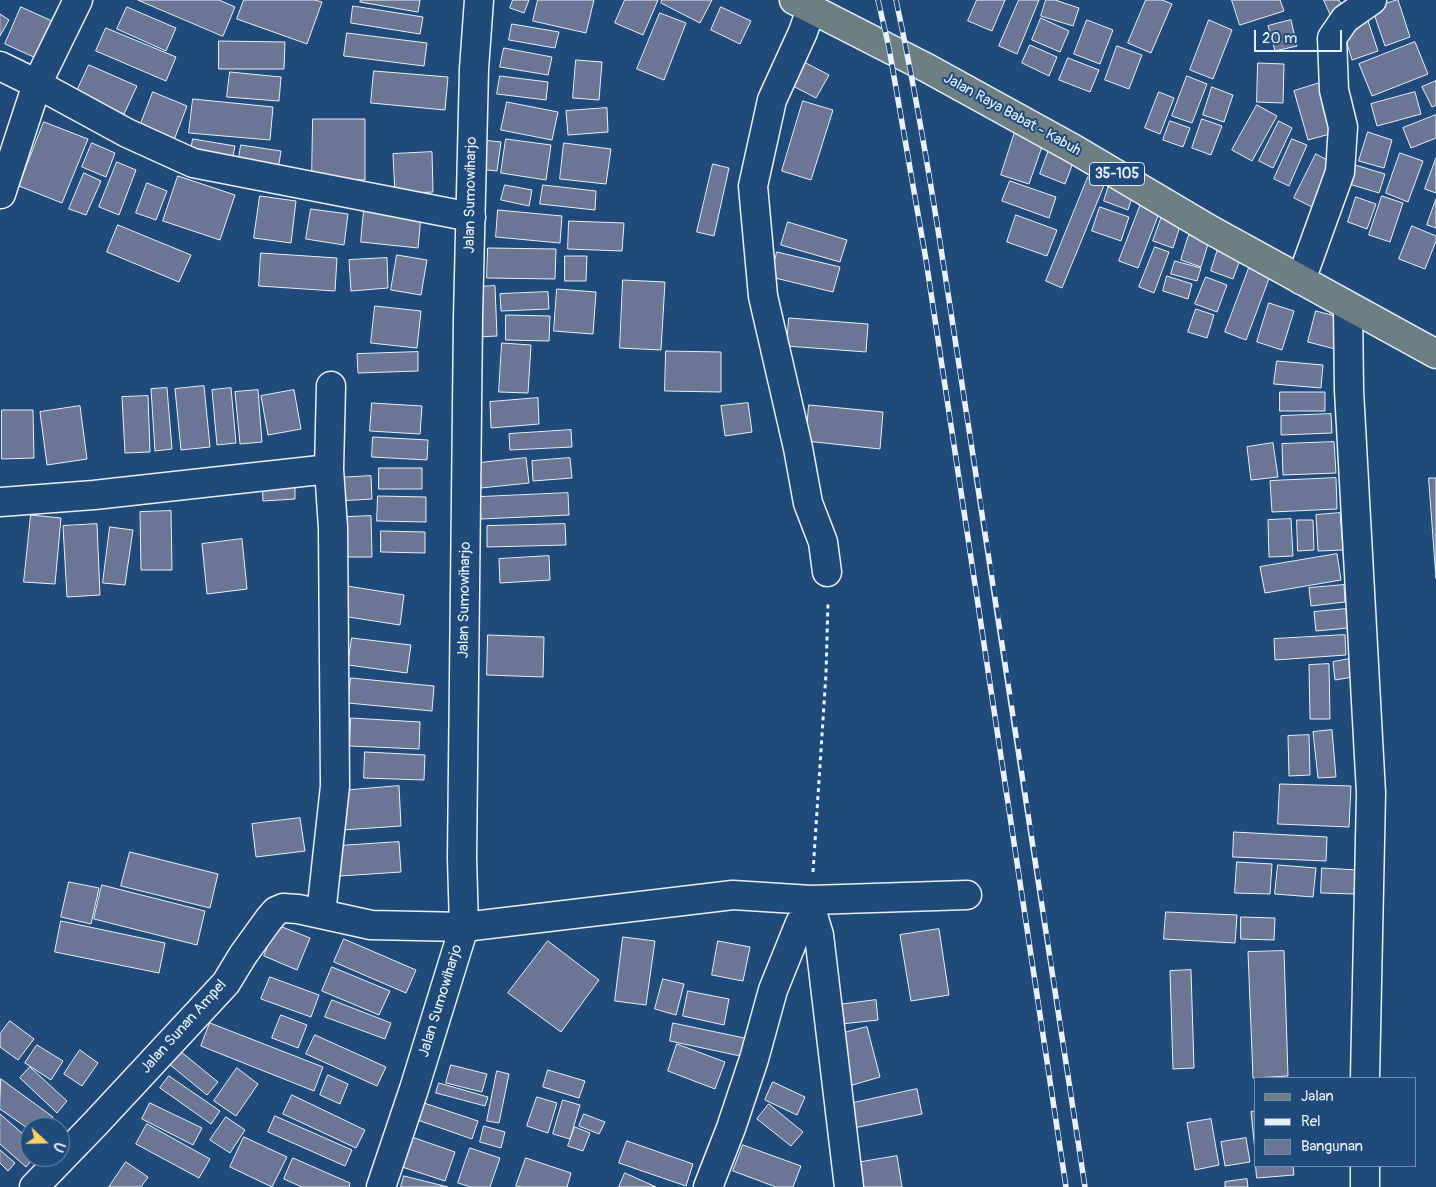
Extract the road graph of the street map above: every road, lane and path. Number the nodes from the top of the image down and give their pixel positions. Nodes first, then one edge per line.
1 (78, 0) edge
2 (478, 0) edge
3 (1372, 0) edge
4 (803, 4) edge
5 (0, 66) edge
6 (37, 84) junction
7 (1, 194) dead end
8 (470, 216) junction
9 (1301, 280) junction
10 (1348, 307) junction
11 (1436, 354) edge
12 (331, 386) dead end
13 (329, 469) junction
14 (0, 502) edge
15 (827, 572) joint
16 (967, 895) dead end
17 (812, 907) junction
18 (322, 914) junction
19 (464, 927) junction
20 (1365, 1077) edge
21 (1365, 1167) edge
22 (34, 1187) edge
23 (381, 1187) edge
24 (708, 1187) edge
25 (849, 1187) edge
26 (1365, 1187) edge

1 - 6 street
2 - 8 street, Jalan Sumowiharjo
3 - 9 street
4 - 9 main road, Jalan Raya Babat - Kabuh / 35-105
4 - 15 street
5 - 6 street
6 - 7 street
6 - 8 street
8 - 19 street, Jalan Sumowiharjo
9 - 10 main road, Jalan Raya Babat - Kabuh / 35-105
10 - 11 main road, Jalan Raya Babat - Kabuh / 35-105
10 - 20 street
12 - 13 street
13 - 14 street
13 - 18 street
15 - 17 path
16 - 17 street, Jalan Sunan Ampel
17 - 19 street, Jalan Sunan Ampel
17 - 24 street
17 - 25 street
18 - 19 street, Jalan Sunan Ampel
18 - 22 street, Jalan Sunan Ampel
19 - 23 street, Jalan Sumowiharjo
21 - 26 street

